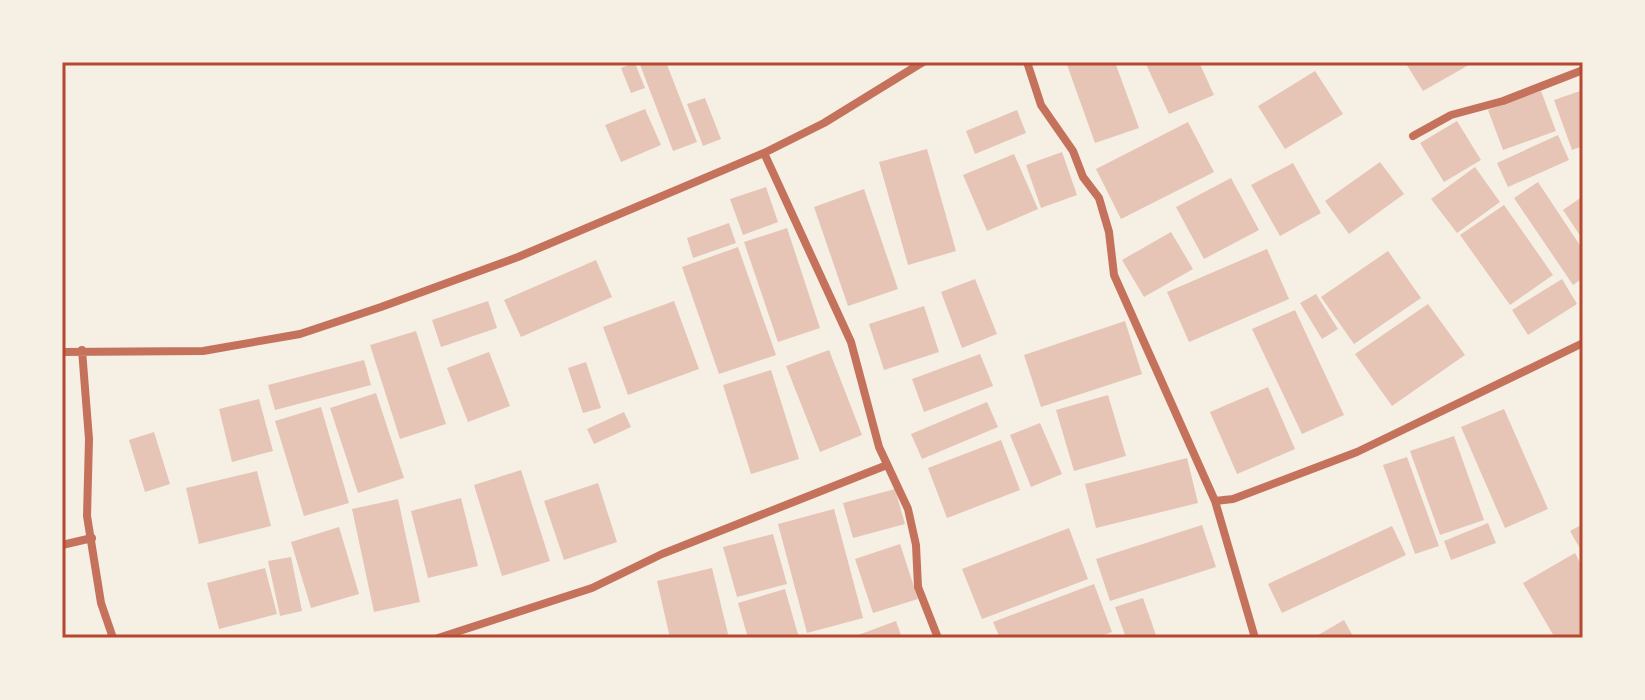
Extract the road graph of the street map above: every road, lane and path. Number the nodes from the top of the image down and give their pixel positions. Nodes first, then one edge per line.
1 (923, 62) edge
2 (1027, 62) edge
3 (1583, 70) edge
4 (1413, 136) dead end
5 (764, 153) junction
6 (1583, 343) edge
7 (82, 350) junction
8 (62, 352) edge
9 (887, 465) junction
10 (1215, 501) junction
11 (92, 538) junction
12 (62, 545) edge
13 (113, 638) edge
14 (438, 638) edge
15 (938, 638) edge
16 (1255, 638) edge

1 - 5 street
2 - 10 street
3 - 4 street
5 - 7 street
5 - 9 street
6 - 10 street
7 - 8 street
7 - 11 street
9 - 14 street
9 - 15 street
10 - 16 street
11 - 12 street
11 - 13 street

